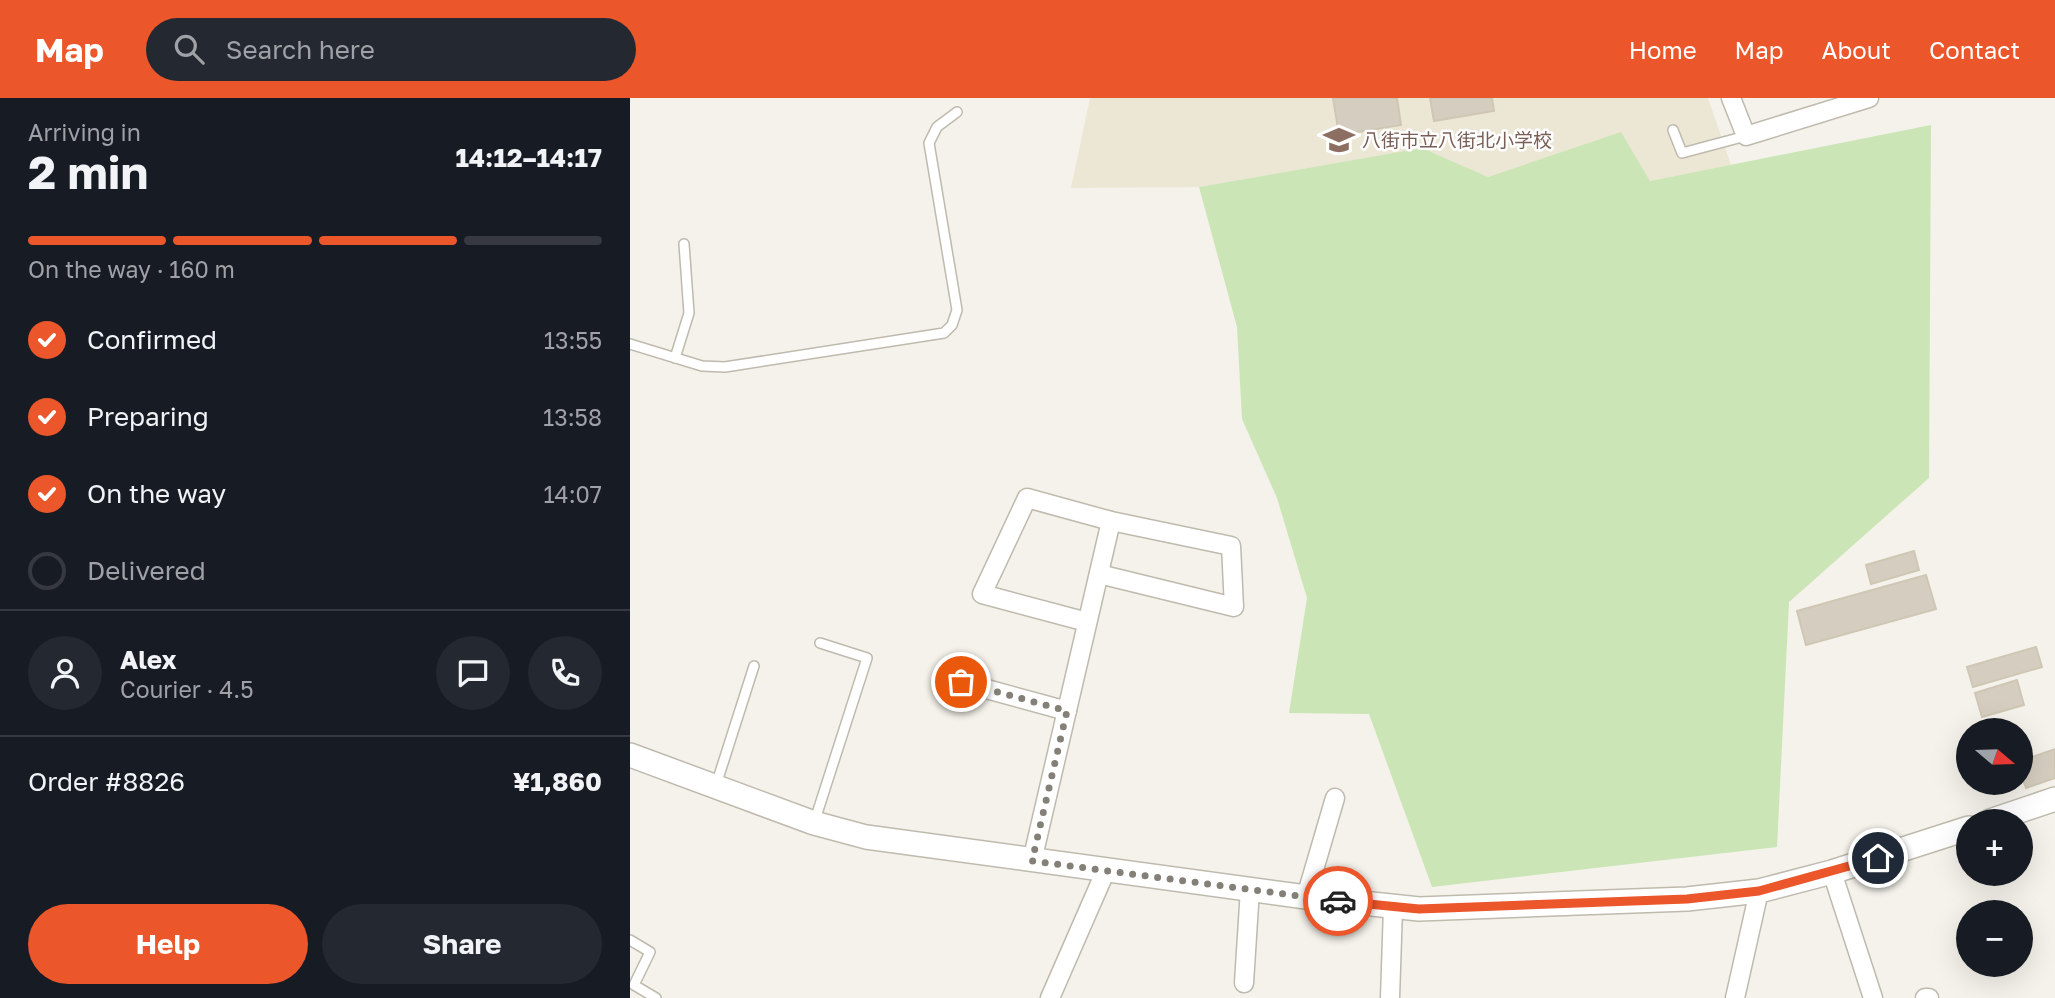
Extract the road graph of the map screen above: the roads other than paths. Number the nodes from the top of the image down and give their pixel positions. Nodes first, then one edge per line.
1 (1731, 98) edge
2 (1869, 98) edge
3 (957, 112) dead end
4 (1674, 130) dead end
5 (1746, 136) junction
6 (684, 244) dead end
7 (630, 344) edge
8 (675, 358) junction
9 (1111, 521) junction
10 (1099, 574) junction
11 (1087, 622) junction
12 (820, 643) dead end
13 (754, 666) dead end
14 (961, 682) dead end
15 (1067, 711) junction
16 (630, 755) edge
17 (715, 788) junction
18 (1335, 798) dead end
19 (2055, 799) edge
20 (2025, 809) edge
21 (814, 823) junction
22 (1956, 832) edge
23 (1032, 861) junction
24 (1106, 870) junction
25 (1832, 872) junction
26 (1250, 889) junction
27 (1759, 891) junction
28 (1306, 897) junction
29 (1393, 908) junction
30 (630, 940) edge
31 (1244, 983) dead end
32 (656, 998) edge
33 (1050, 998) edge
34 (1390, 998) edge
35 (1735, 998) edge
36 (1873, 998) edge

1 - 5 street
2 - 5 street
3 - 8 lane
4 - 5 lane
6 - 8 lane
7 - 8 lane
9 - 10 street
9 - 10 street
9 - 11 street
10 - 11 street
11 - 15 street
12 - 21 lane
13 - 17 lane
14 - 15 street
15 - 23 street
16 - 17 street
17 - 21 street
18 - 28 street
19 - 20 street
21 - 23 street
22 - 25 street
23 - 24 street
24 - 26 street
24 - 33 street
25 - 27 street
25 - 36 street
26 - 28 street
26 - 31 street
27 - 29 street
27 - 35 street
28 - 29 street
29 - 34 street
30 - 32 lane

